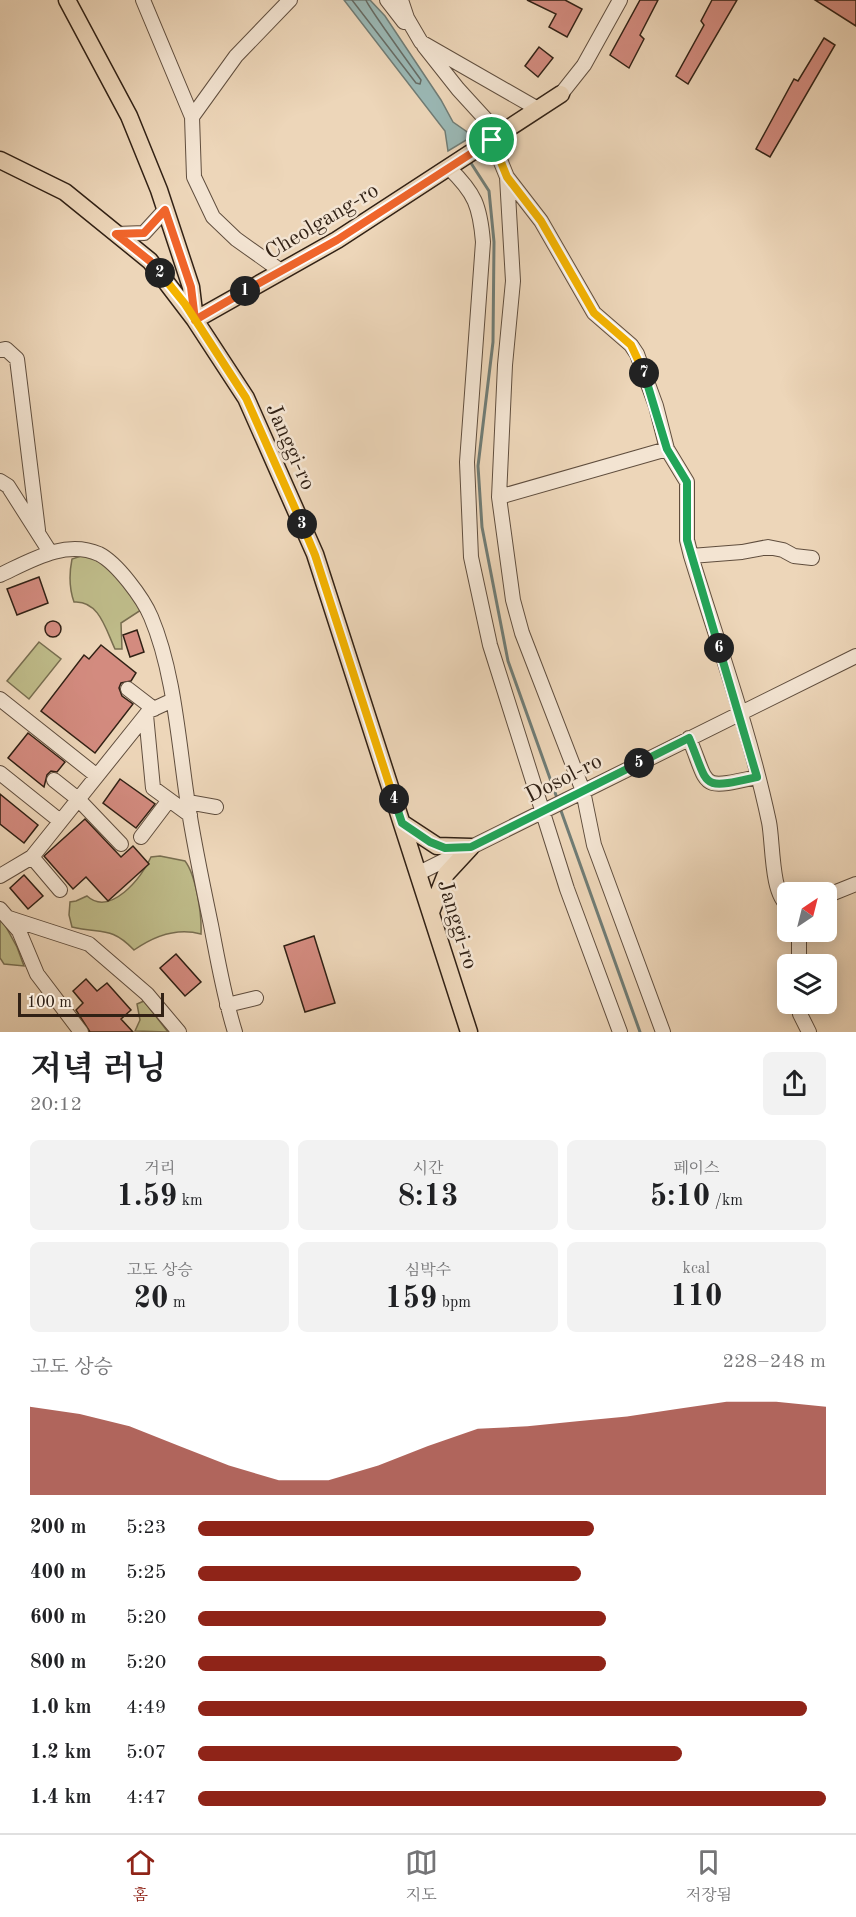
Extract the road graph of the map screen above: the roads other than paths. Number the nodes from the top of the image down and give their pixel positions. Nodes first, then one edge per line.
1 (68, 0) edge
2 (143, 0) edge
3 (387, 0) edge
4 (401, 0) edge
5 (620, 0) edge
6 (281, 3) edge
7 (421, 42) junction
8 (561, 94) joint
9 (538, 109) junction
10 (192, 117) junction
11 (492, 140) junction
12 (0, 160) edge
13 (450, 166) junction
14 (507, 177) junction
15 (165, 210) junction
16 (116, 234) junction
17 (281, 271) junction
18 (195, 320) junction
19 (0, 350) edge
20 (667, 449) junction
21 (0, 480) edge
22 (499, 497) junction
23 (38, 530) junction
24 (50, 552) junction
25 (691, 556) junction
26 (812, 558) dead end
27 (0, 575) edge
28 (856, 656) edge
29 (128, 689) dead end
30 (0, 699) edge
31 (173, 700) junction
32 (150, 712) junction
33 (739, 713) junction
34 (689, 738) junction
35 (0, 773) edge
36 (97, 776) junction
37 (757, 777) junction
38 (54, 780) dead end
39 (579, 793) junction
40 (78, 799) junction
41 (169, 800) junction
42 (216, 807) dead end
43 (189, 809) junction
44 (546, 809) junction
45 (60, 821) junction
46 (402, 823) junction
47 (147, 836) dead end
48 (121, 844) dead end
49 (471, 847) junction
50 (32, 857) junction
51 (419, 873) junction
52 (0, 876) edge
53 (777, 884) edge
54 (856, 884) edge
55 (60, 890) dead end
56 (837, 892) edge
57 (431, 912) junction
58 (4, 913) edge
59 (256, 998) dead end
60 (226, 1005) junction
61 (800, 1014) edge
62 (81, 1032) edge
63 (179, 1032) edge
64 (235, 1032) edge
65 (469, 1032) edge
66 (620, 1032) edge
67 (663, 1032) edge
68 (809, 1032) edge

1 - 15 main road, Janggi-ro
2 - 10 street
3 - 7 street
4 - 7 street
5 - 8 street
6 - 10 street
7 - 9 street
7 - 11 street
8 - 9 main road, Cheolgang-ro
9 - 11 main road, Cheolgang-ro
10 - 17 street
11 - 13 main road, Cheolgang-ro
11 - 14 street
12 - 16 main road
13 - 17 main road, Cheolgang-ro
13 - 44 street
14 - 20 street
14 - 22 street
15 - 16 street
15 - 18 main road, Janggi-ro
16 - 18 main road
17 - 18 main road, Cheolgang-ro
18 - 46 main road, Janggi-ro
19 - 23 street
20 - 22 street
20 - 25 street
21 - 23 street
22 - 39 street
23 - 24 street
24 - 27 street
24 - 31 street
25 - 26 street
25 - 33 street
28 - 33 street, Dosol-ro
29 - 32 street
30 - 36 street
31 - 32 street
31 - 43 street
32 - 36 street
32 - 41 street
33 - 34 street, Dosol-ro
33 - 37 street
34 - 37 street
34 - 39 street, Dosol-ro
35 - 45 street
36 - 40 street
37 - 53 street
38 - 40 street
39 - 44 street, Dosol-ro
39 - 67 street
40 - 45 street
40 - 48 street
41 - 43 street
41 - 47 street
42 - 43 street
43 - 60 street
44 - 49 street, Dosol-ro
44 - 66 street
45 - 50 street
46 - 49 main road
46 - 51 main road, Janggi-ro
49 - 51 street, Dosol-ro
49 - 57 main road
50 - 52 street
50 - 55 street
51 - 57 main road, Janggi-ro
54 - 56 street
57 - 65 main road, Janggi-ro
58 - 62 street
58 - 63 street
59 - 60 street
60 - 64 street
61 - 68 street

